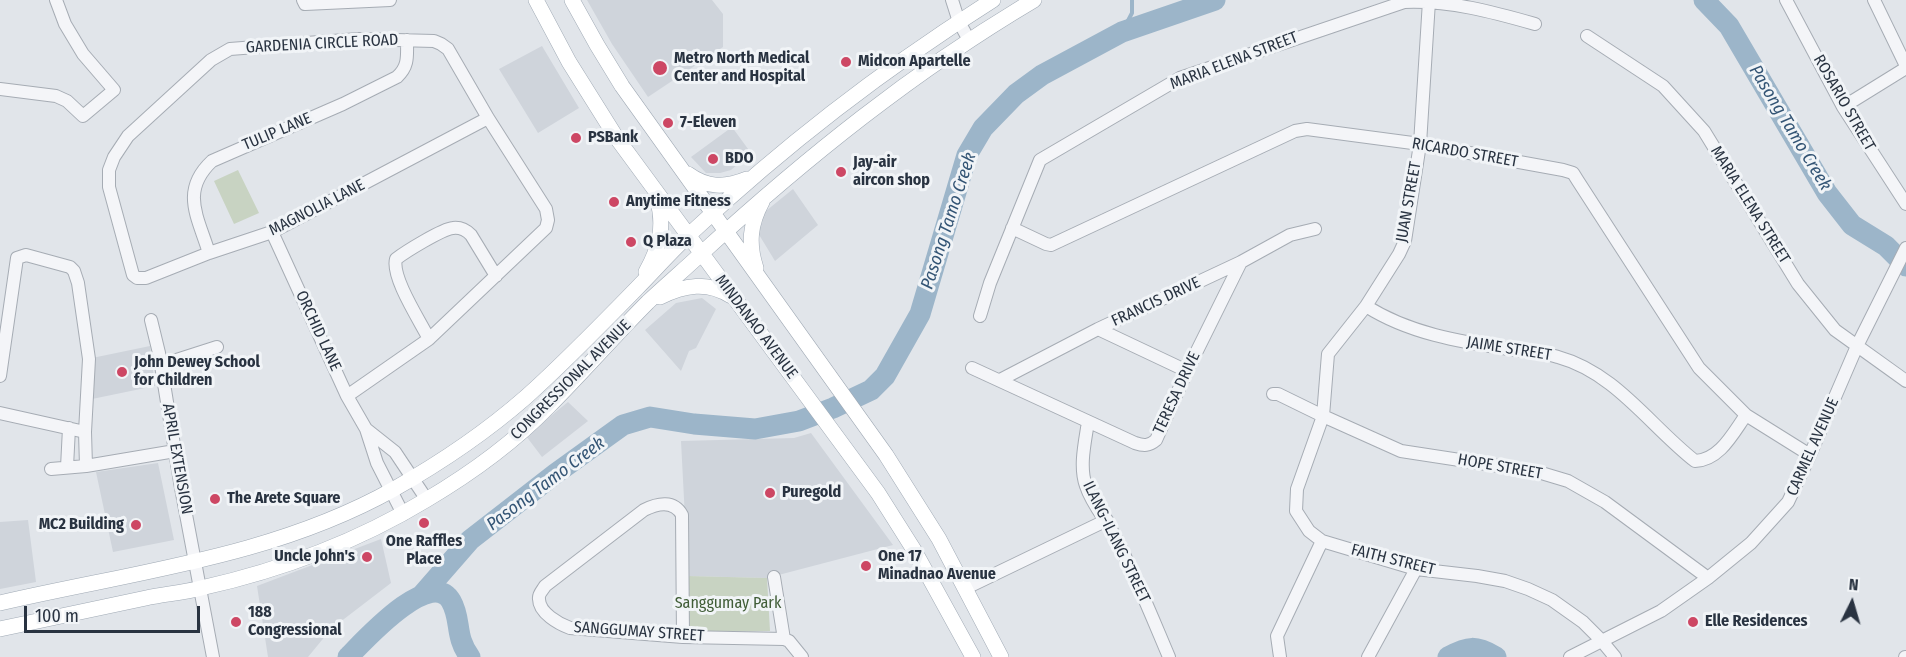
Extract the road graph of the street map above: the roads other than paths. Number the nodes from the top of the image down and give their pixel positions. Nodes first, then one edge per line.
1 (56, 0) edge
2 (390, 0) edge
3 (536, 0) edge
4 (572, 0) edge
5 (952, 0) edge
6 (993, 0) edge
7 (1034, 0) edge
8 (1786, 0) edge
9 (1874, 0) edge
10 (1429, 1) edge
11 (304, 2) edge
12 (959, 22) junction
13 (1535, 24) dead end
14 (1587, 36) dead end
15 (407, 40) junction
16 (969, 40) junction
17 (1906, 67) edge
18 (0, 89) edge
19 (1843, 107) junction
20 (488, 118) junction
21 (1420, 144) junction
22 (677, 164) junction
23 (758, 174) junction
24 (655, 189) junction
25 (765, 195) junction
26 (1906, 204) edge
27 (712, 213) junction
28 (1012, 228) junction
29 (1315, 229) dead end
30 (726, 231) junction
31 (272, 232) junction
32 (688, 236) junction
33 (1906, 248) edge
34 (209, 253) junction
35 (702, 254) junction
36 (1241, 262) junction
37 (496, 276) junction
38 (137, 278) joint
39 (761, 279) junction
40 (636, 289) junction
41 (734, 298) junction
42 (647, 303) junction
43 (1366, 306) junction
44 (980, 316) dead end
45 (151, 321) dead end
46 (1098, 329) junction
47 (429, 339) junction
48 (1857, 346) junction
49 (217, 347) dead end
50 (161, 365) junction
51 (972, 368) dead end
52 (1187, 371) junction
53 (0, 376) edge
54 (1000, 381) junction
55 (1906, 381) edge
56 (1273, 394) dead end
57 (347, 396) junction
58 (0, 412) edge
59 (1746, 415) junction
60 (1323, 416) junction
61 (1088, 422) junction
62 (69, 428) junction
63 (366, 429) junction
64 (85, 432) junction
65 (175, 451) junction
66 (1810, 454) junction
67 (86, 466) junction
68 (67, 467) junction
69 (51, 469) dead end
70 (412, 478) junction
71 (392, 490) junction
72 (427, 500) junction
73 (403, 514) junction
74 (1107, 520) junction
75 (939, 539) junction
76 (1322, 541) junction
77 (914, 550) junction
78 (195, 561) junction
79 (1416, 570) junction
80 (774, 577) dead end
81 (1708, 578) junction
82 (201, 588) junction
83 (966, 588) junction
84 (0, 603) edge
85 (0, 629) edge
86 (683, 637) junction
87 (784, 639) junction
88 (1601, 640) junction
89 (213, 657) edge
90 (802, 657) edge
91 (973, 657) edge
92 (1002, 657) edge
93 (1169, 657) edge
94 (1280, 657) edge
95 (1368, 657) edge
96 (1570, 657) edge
97 (1614, 657) edge

1 - 18 street
2 - 11 street
3 - 24 main road, MINDANAO AVENUE
4 - 22 main road, MINDANAO AVENUE
5 - 12 street
6 - 12 main road, CONGRESSIONAL AVENUE
7 - 16 main road, CONGRESSIONAL AVENUE
8 - 19 street, ROSARIO STREET
9 - 17 street
10 - 13 street, MARIA ELENA STREET
10 - 21 street, JUAN STREET
10 - 28 street, MARIA ELENA STREET
12 - 16 street
12 - 23 main road, CONGRESSIONAL AVENUE
14 - 48 street, MARIA ELENA STREET
15 - 20 street, GARDENIA CIRCLE ROAD
15 - 34 street, TULIP LANE
15 - 38 street, GARDENIA CIRCLE ROAD
16 - 25 main road, CONGRESSIONAL AVENUE
17 - 19 street
19 - 26 street, ROSARIO STREET
20 - 31 street, MAGNOLIA LANE
20 - 37 street, GARDENIA CIRCLE ROAD
21 - 28 street, RICARDO STREET
21 - 43 street, JUAN STREET
21 - 59 street, RICARDO STREET
22 - 23 main road
22 - 27 main road, MINDANAO AVENUE
23 - 27 main road, CONGRESSIONAL AVENUE
24 - 32 main road, MINDANAO AVENUE
24 - 40 main road
25 - 30 main road, CONGRESSIONAL AVENUE
25 - 39 main road
27 - 30 main road, MINDANAO AVENUE
27 - 32 main road, CONGRESSIONAL AVENUE
28 - 44 street, MARIA ELENA STREET
29 - 36 street, FRANCIS DRIVE
30 - 35 main road, CONGRESSIONAL AVENUE
30 - 39 main road, MINDANAO AVENUE
31 - 34 street, MAGNOLIA LANE
31 - 57 street, ORCHID LANE
32 - 35 main road, MINDANAO AVENUE
32 - 40 main road, CONGRESSIONAL AVENUE
33 - 48 street, CARMEL AVENUE
34 - 38 street, MAGNOLIA LANE
35 - 41 main road, MINDANAO AVENUE
35 - 42 main road, CONGRESSIONAL AVENUE
36 - 46 street, FRANCIS DRIVE
36 - 52 street, TERESA DRIVE
37 - 47 street, GARDENIA CIRCLE ROAD
37 - 47 street
39 - 75 main road, MINDANAO AVENUE
40 - 70 main road, CONGRESSIONAL AVENUE
41 - 42 main road
41 - 77 main road, MINDANAO AVENUE
42 - 72 main road, CONGRESSIONAL AVENUE
43 - 59 street, JAIME STREET
43 - 60 street, JUAN STREET
45 - 50 street, APRIL EXTENSION
46 - 52 street
46 - 54 street, FRANCIS DRIVE
47 - 57 street, GARDENIA CIRCLE ROAD
48 - 55 street, MARIA ELENA STREET
48 - 66 street, CARMEL AVENUE
49 - 50 street
50 - 65 street, APRIL EXTENSION
51 - 54 street, TERESA DRIVE
52 - 61 street, TERESA DRIVE
53 - 64 street
54 - 61 street, TERESA DRIVE
56 - 60 street, HOPE STREET
57 - 63 street, ORCHID LANE
58 - 62 street
59 - 66 street, RICARDO STREET
60 - 76 street, FAITH STREET
60 - 81 street, HOPE STREET
61 - 74 street, ILANG-ILANG STREET
62 - 64 street
62 - 68 street
63 - 70 street, ORCHID LANE
63 - 71 street, ORCHID LANE
64 - 67 street
65 - 67 street
65 - 78 street, APRIL EXTENSION
66 - 81 street, CARMEL AVENUE
67 - 68 street
68 - 69 street
70 - 71 main road, CONGRESSIONAL AVENUE
70 - 72 street, ORCHID LANE
71 - 73 street, ORCHID LANE
71 - 78 main road, CONGRESSIONAL AVENUE
72 - 73 main road, CONGRESSIONAL AVENUE
73 - 82 main road, CONGRESSIONAL AVENUE
74 - 83 street
74 - 93 street, ILANG-ILANG STREET
75 - 77 main road
75 - 83 main road, MINDANAO AVENUE
76 - 79 street, FAITH STREET
76 - 94 street
77 - 91 main road, MINDANAO AVENUE
78 - 82 street, APRIL EXTENSION
78 - 84 main road, CONGRESSIONAL AVENUE
79 - 88 street, FAITH STREET
79 - 95 street
80 - 87 street
81 - 88 street, CARMEL AVENUE
82 - 85 main road, CONGRESSIONAL AVENUE
82 - 89 street, APRIL EXTENSION
83 - 92 main road, MINDANAO AVENUE
86 - 86 street, SANGGUMAY STREET
86 - 87 street, SANGGUMAY STREET
87 - 90 street
88 - 96 street, CARMEL AVENUE
88 - 97 street, FAITH STREET

